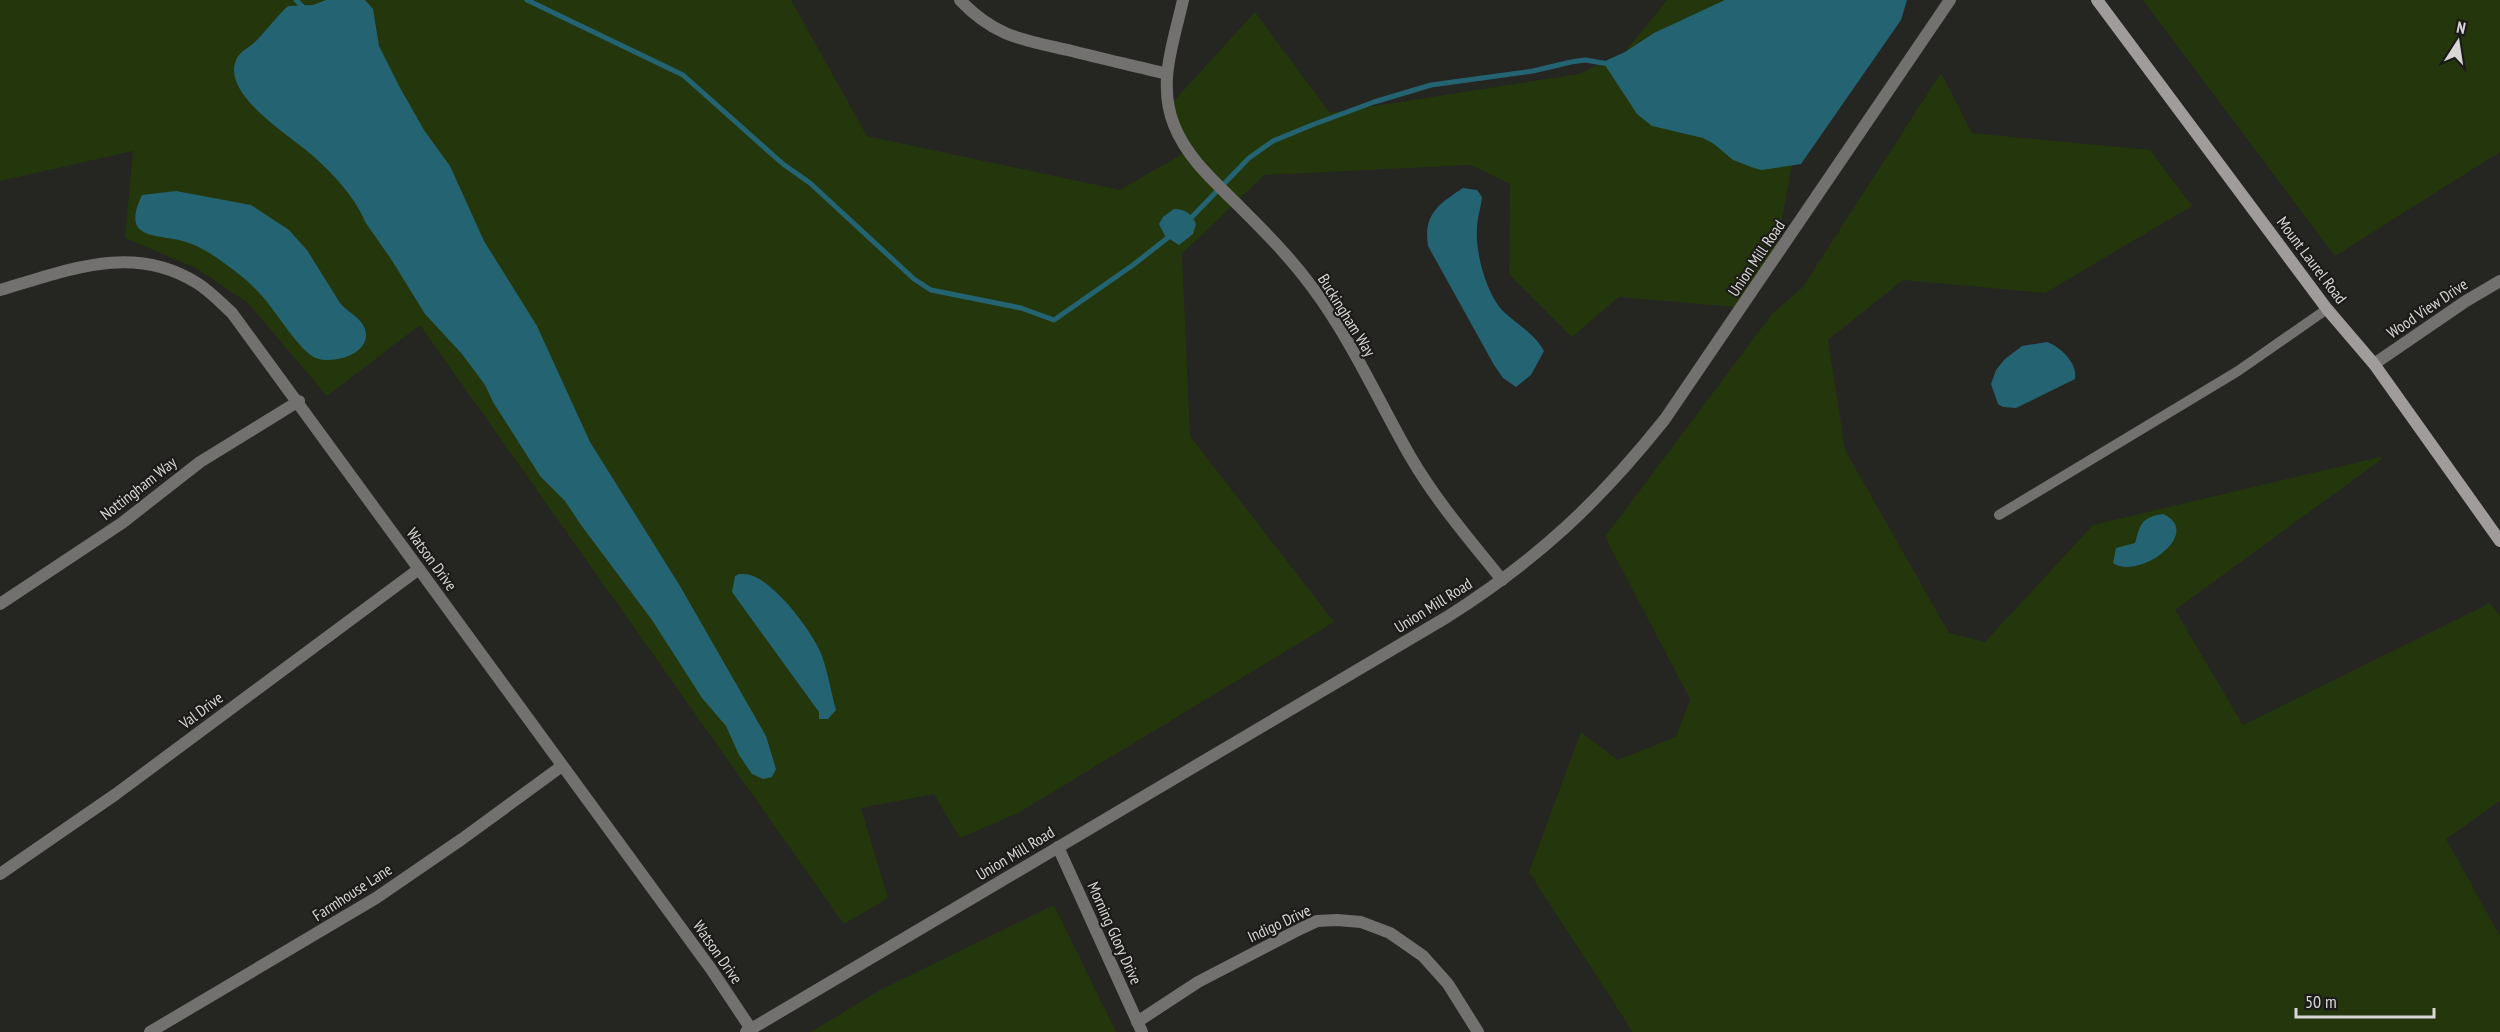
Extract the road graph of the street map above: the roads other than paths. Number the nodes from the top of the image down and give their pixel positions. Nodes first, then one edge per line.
1 (960, 0) edge
2 (1183, 0) edge
3 (1950, 0) edge
4 (2097, 0) edge
5 (1167, 74) junction
6 (2500, 281) edge
7 (0, 290) edge
8 (2327, 309) junction
9 (2374, 364) junction
10 (299, 401) junction
11 (1999, 515) dead end
12 (2500, 541) edge
13 (419, 569) junction
14 (1502, 580) junction
15 (0, 604) edge
16 (562, 766) junction
17 (1058, 847) junction
18 (0, 874) edge
19 (1139, 1027) edge
20 (748, 1031) edge
21 (150, 1032) edge
22 (1478, 1032) edge

1 - 5 street
2 - 5 street, Buckingham Way
3 - 14 street, Union Mill Road
4 - 8 main road, Mount Laurel Road
5 - 14 street, Buckingham Way
6 - 9 street, Wood View Drive
7 - 10 street, Watson Drive
8 - 9 main road, Mount Laurel Road
8 - 11 lane
9 - 12 main road, Mount Laurel Road
10 - 13 street, Watson Drive
10 - 15 street, Nottingham Way
13 - 16 street, Watson Drive
13 - 18 street, Val Drive
14 - 17 street, Union Mill Road
16 - 20 street, Watson Drive
16 - 21 street, Farmhouse Lane
17 - 19 street, Morning Glory Drive
17 - 20 street, Union Mill Road
19 - 22 street, Indigo Drive

